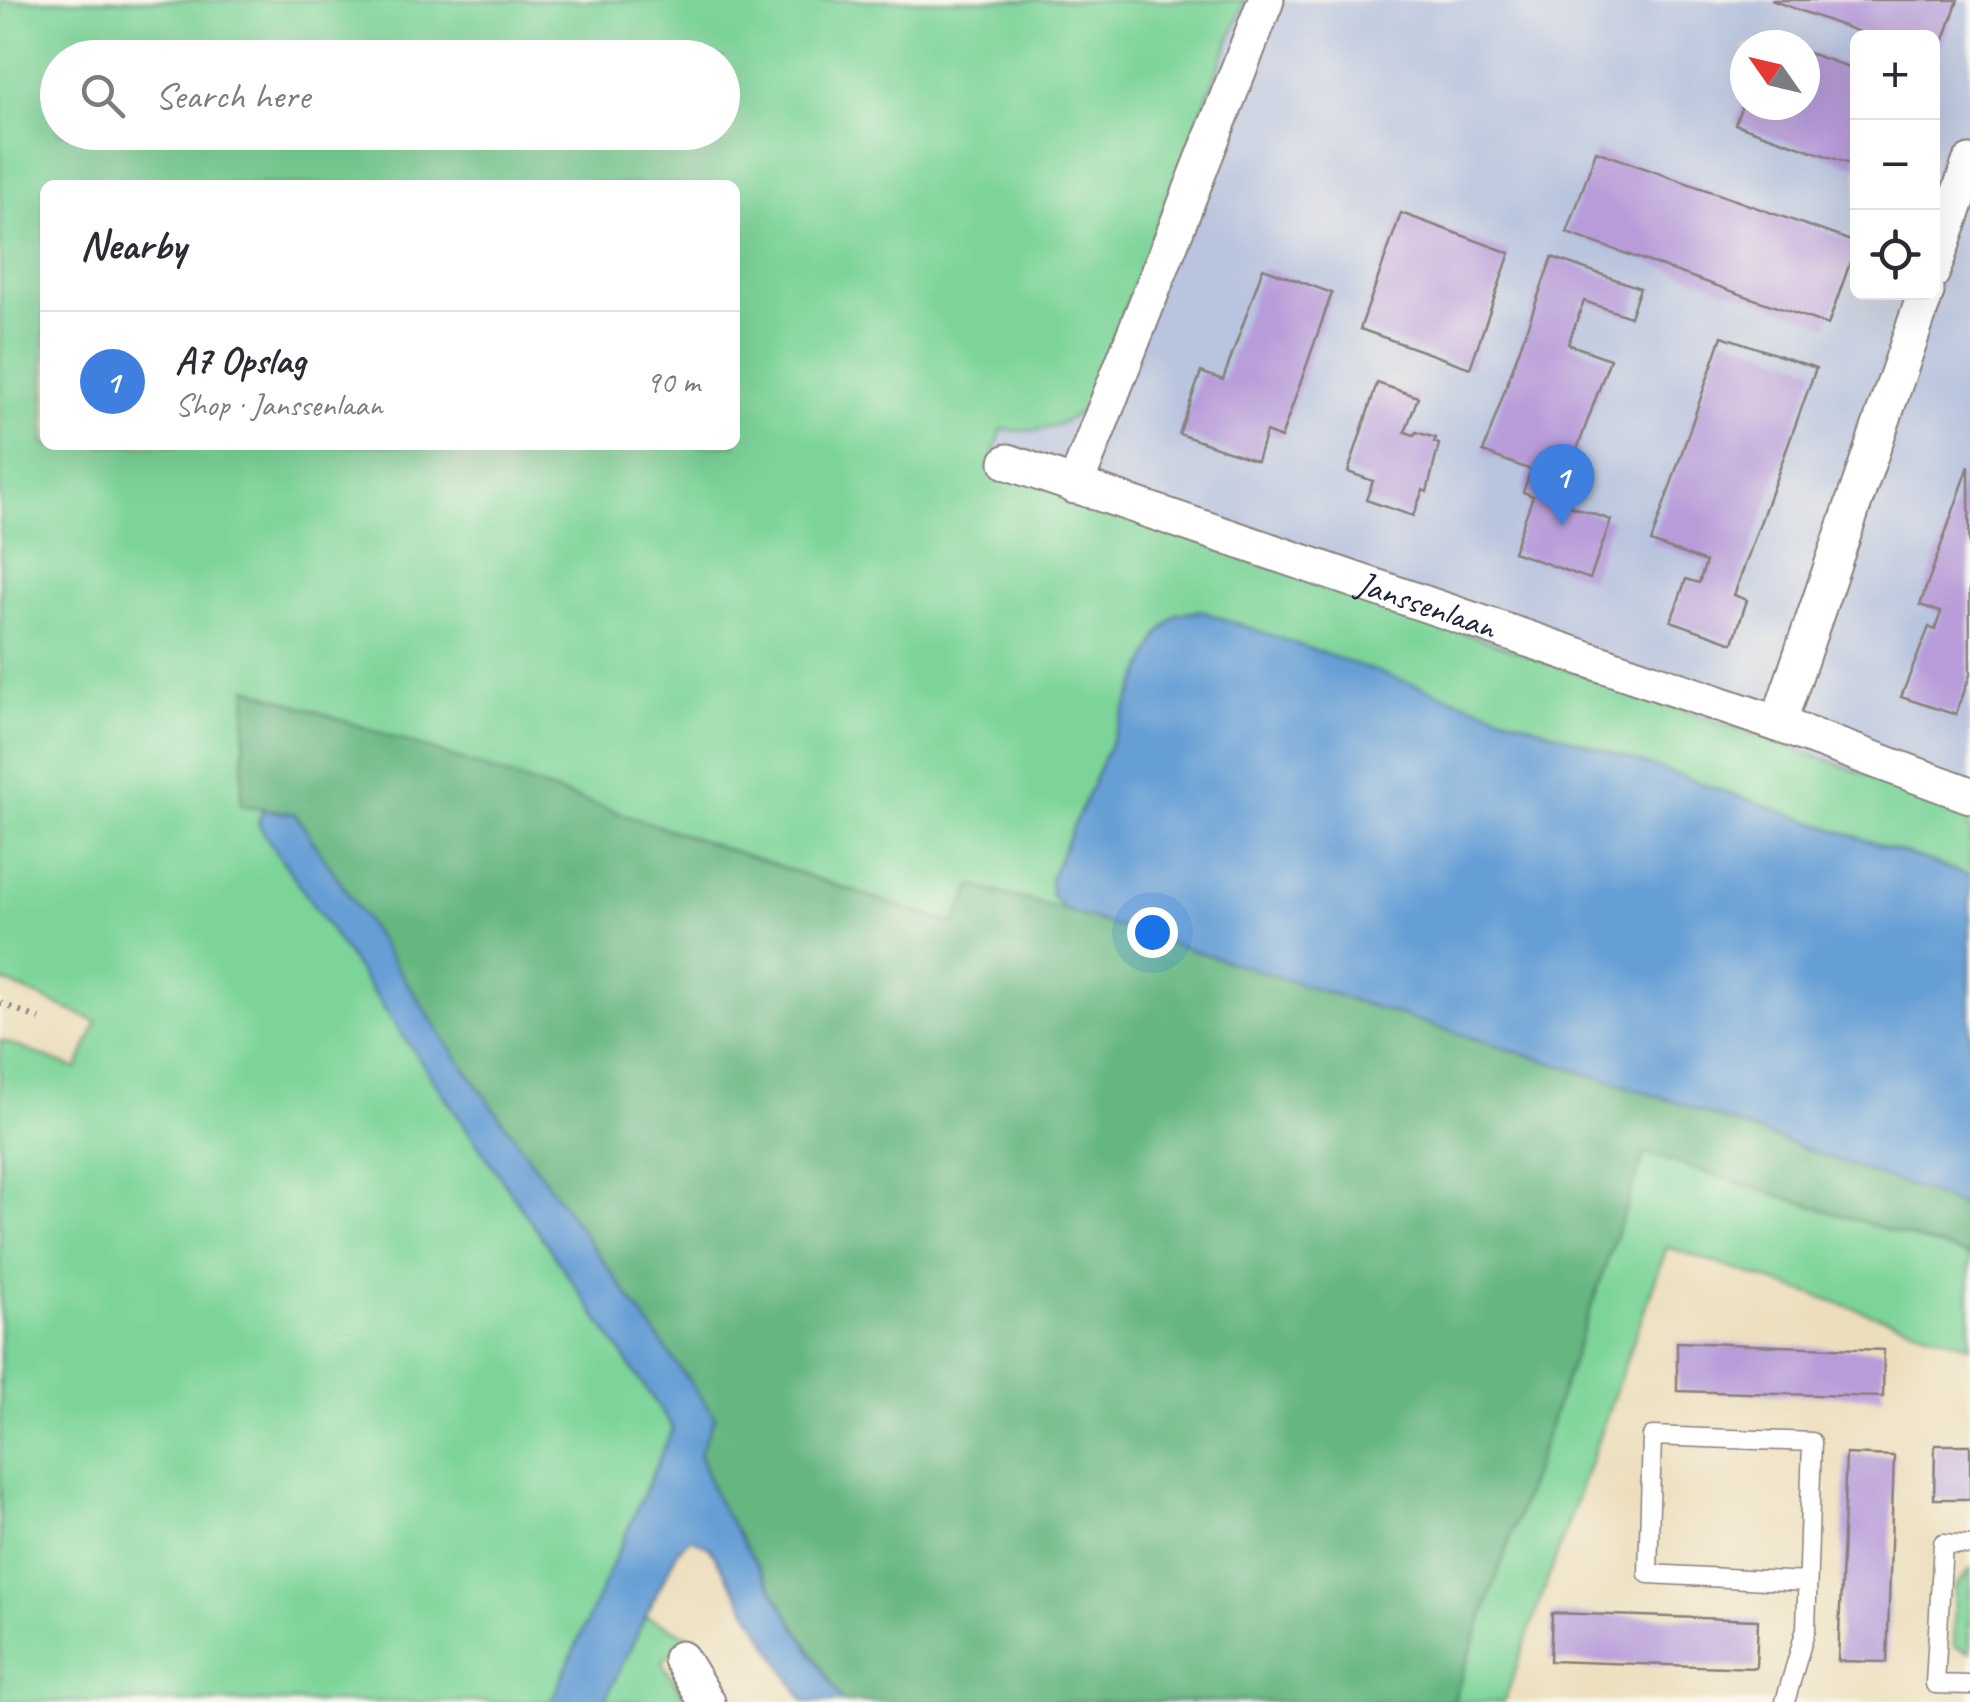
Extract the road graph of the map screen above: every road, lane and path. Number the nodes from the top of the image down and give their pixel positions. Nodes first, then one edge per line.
1 (1266, 0) edge
2 (1970, 163) edge
3 (1940, 249) edge
4 (1923, 300) edge
5 (1008, 462) dead end
6 (1076, 486) junction
7 (1778, 724) junction
8 (1970, 795) edge
9 (0, 1003) edge
10 (40, 1018) dead end
11 (1970, 1545) edge
12 (1808, 1582) junction
13 (680, 1659) dead end
14 (1970, 1685) edge
15 (707, 1702) edge
16 (1785, 1702) edge

1 - 6 street
2 - 3 street
4 - 7 street
5 - 6 street, Janssenlaan
6 - 7 street, Janssenlaan
7 - 8 street, Janssenlaan
9 - 10 path
11 - 14 lane
12 - 12 lane
12 - 16 lane
13 - 15 street

